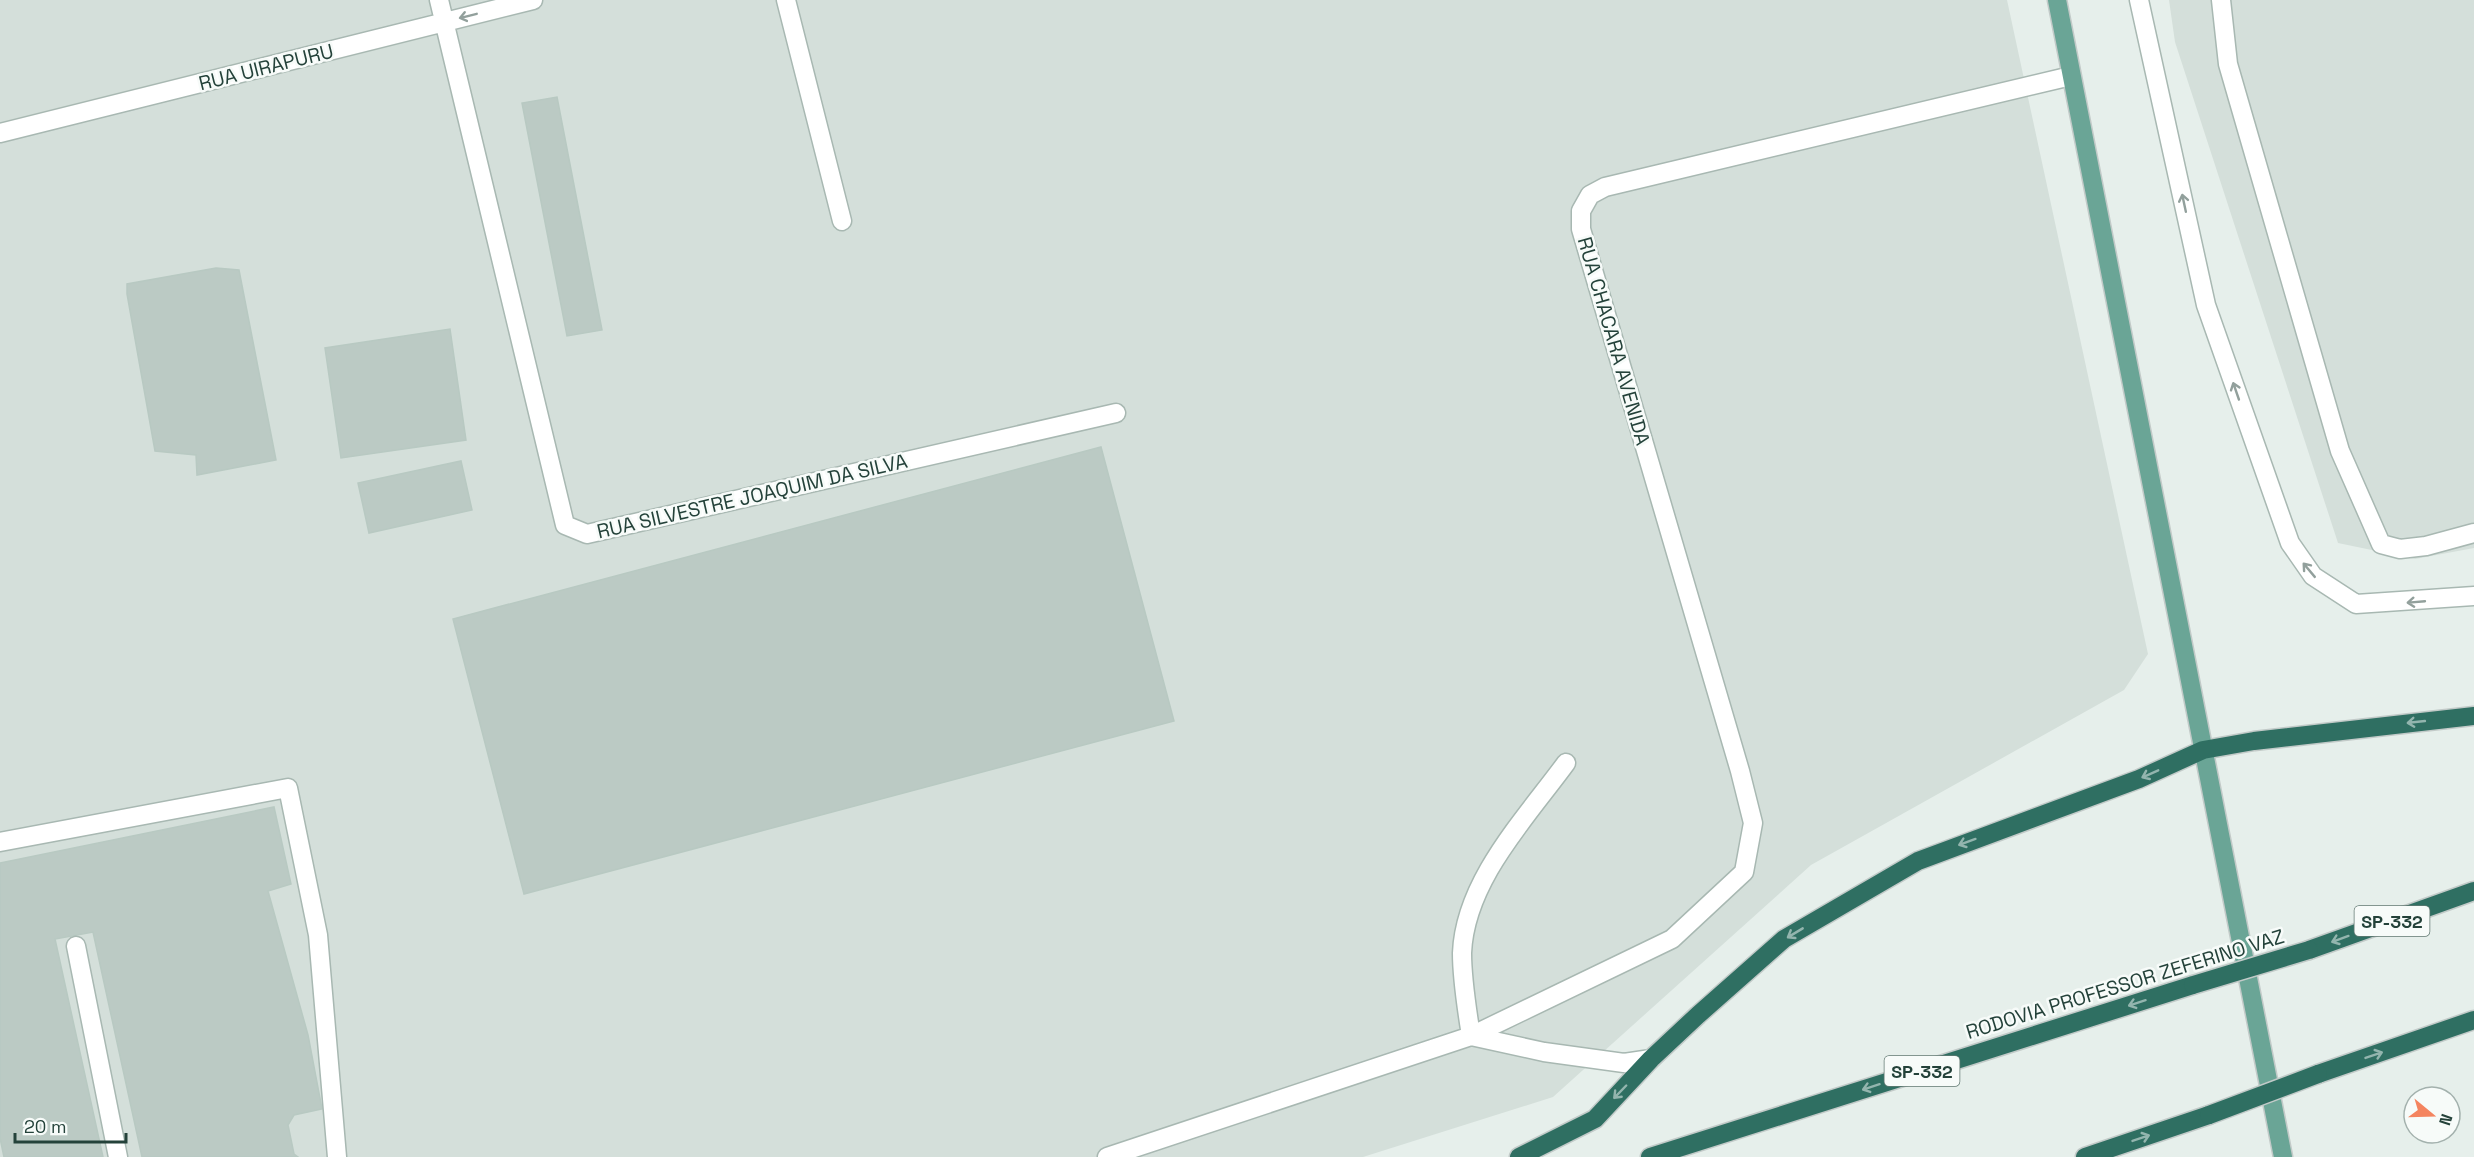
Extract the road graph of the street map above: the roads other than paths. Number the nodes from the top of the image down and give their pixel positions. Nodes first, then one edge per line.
1 (439, 0) edge
2 (532, 0) edge
3 (786, 0) edge
4 (2058, 0) edge
5 (2139, 0) edge
6 (2221, 0) edge
7 (443, 22) junction
8 (2071, 76) junction
9 (0, 134) edge
10 (842, 221) dead end
11 (1116, 413) dead end
12 (2474, 533) edge
13 (2474, 596) edge
14 (2474, 716) edge
15 (2203, 750) junction
16 (1566, 763) dead end
17 (0, 842) edge
18 (2474, 891) edge
19 (76, 946) dead end
20 (2474, 1020) edge
21 (1471, 1036) junction
22 (1651, 1059) junction
23 (118, 1157) edge
24 (337, 1157) edge
25 (1107, 1157) edge
26 (1519, 1157) edge
27 (1650, 1157) edge
28 (2085, 1157) edge
29 (2283, 1157) edge

1 - 7 street, RUA SILVESTRE JOAQUIM DA SILVA
2 -> 7 street, RUA UIRAPURU
3 - 10 street
4 - 8 main road
13 -> 5 street
6 - 12 street
7 - 9 street, RUA UIRAPURU
7 - 11 street, RUA SILVESTRE JOAQUIM DA SILVA
8 - 15 main road
8 - 21 street, RUA CHACARA AVENIDA
14 -> 15 highway
15 -> 22 highway
15 - 29 main road
16 - 21 street
17 - 24 street
18 -> 27 highway, RODOVIA PROFESSOR ZEFERINO VAZ / SP-332, bridge
19 - 23 street
28 -> 20 highway, bridge
21 - 22 street
21 - 25 street, RUA CHACARA AVENIDA
22 -> 26 highway

